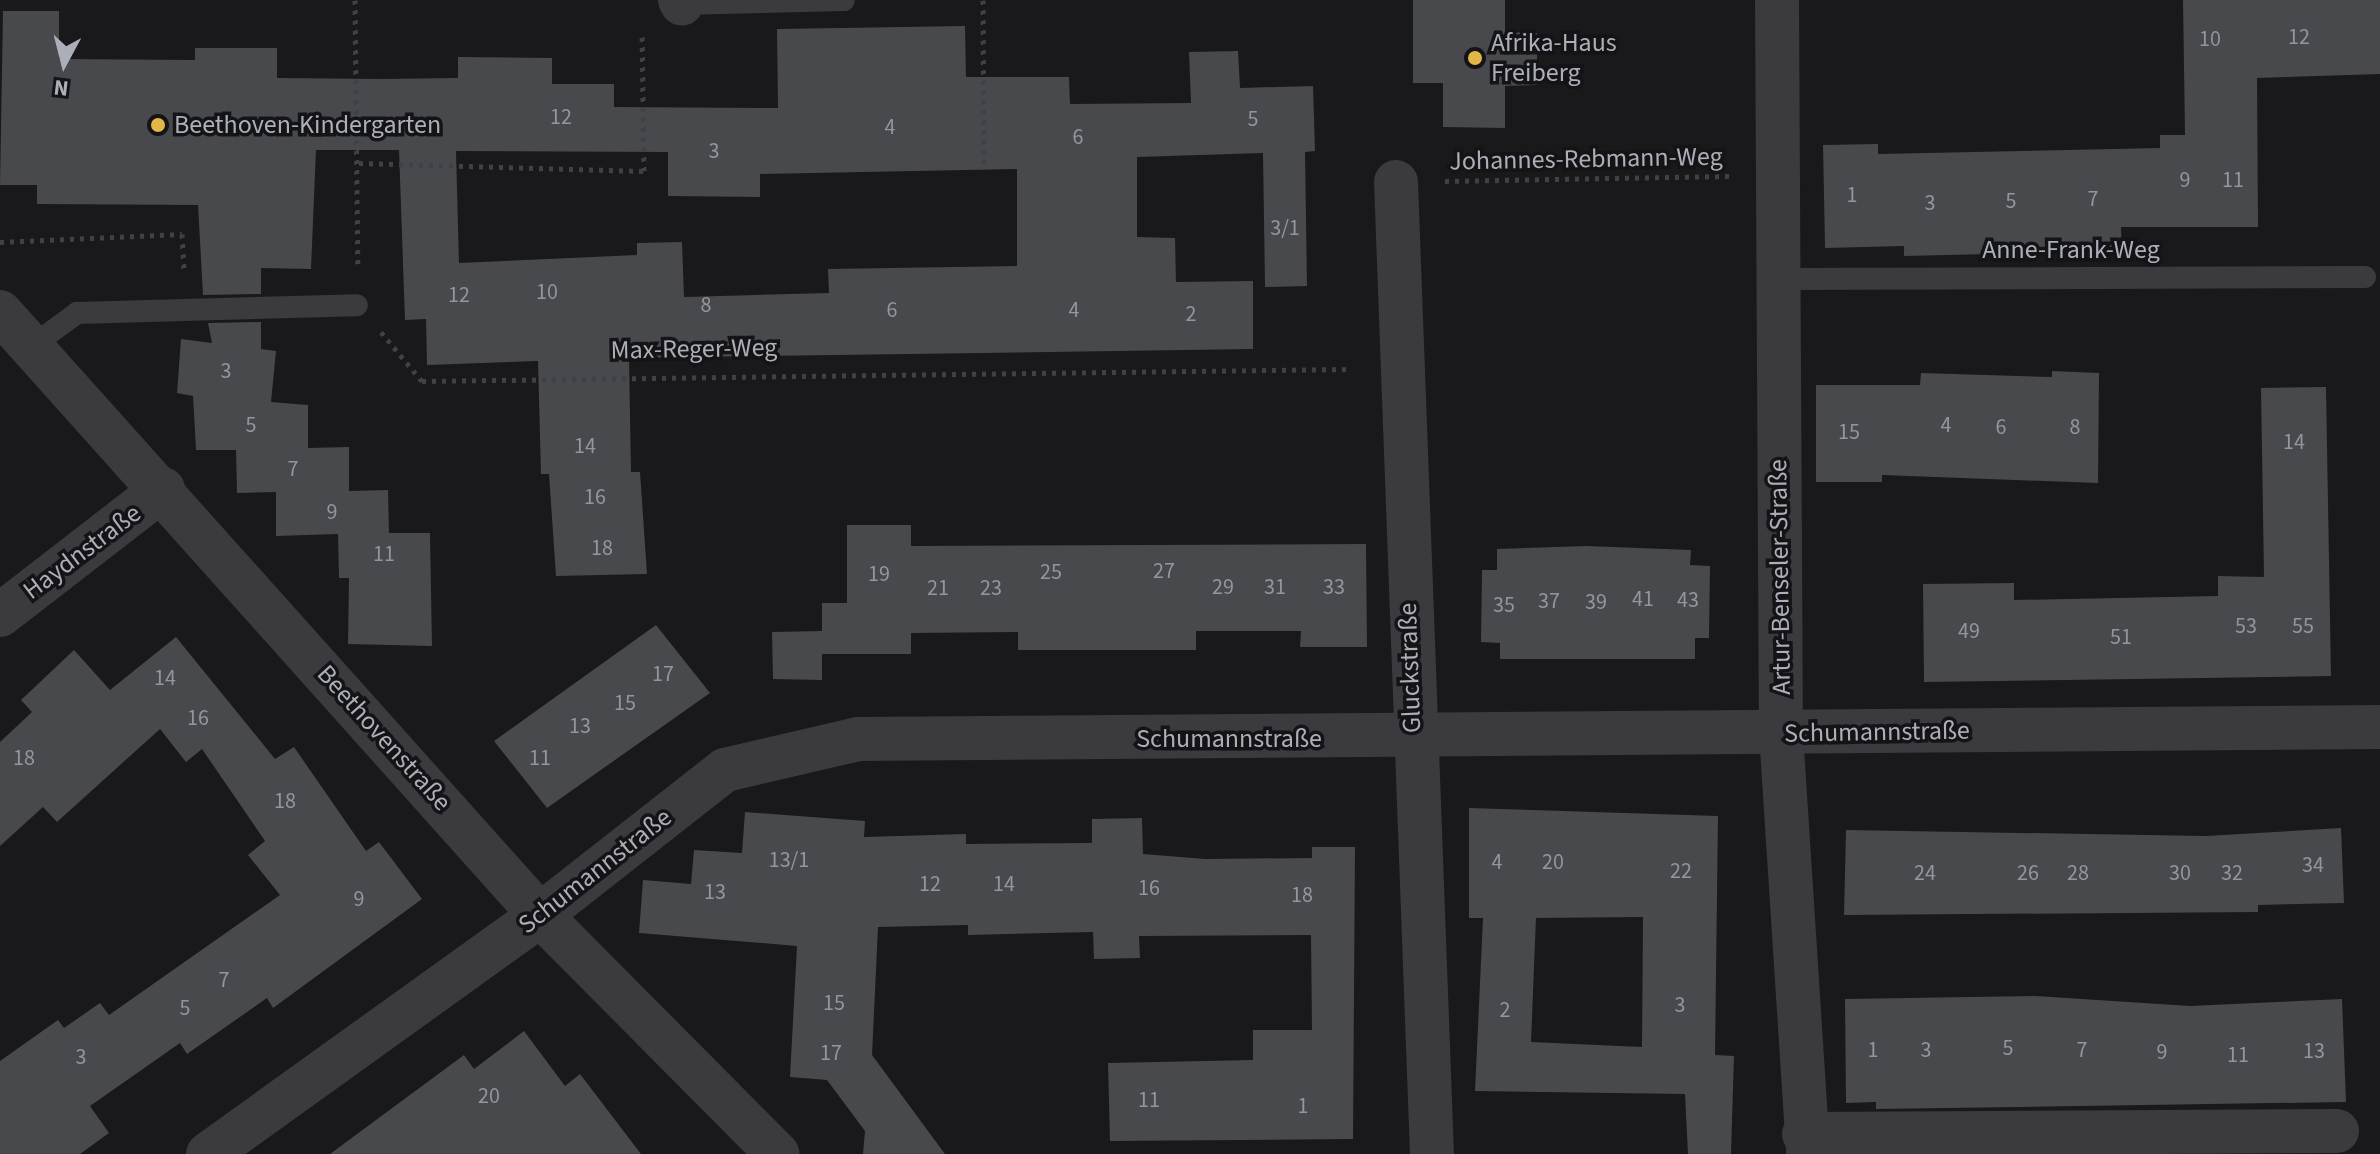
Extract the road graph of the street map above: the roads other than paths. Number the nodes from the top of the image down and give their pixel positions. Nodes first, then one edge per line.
1 (844, 0) edge
2 (1777, 0) edge
3 (681, 2) edge
4 (1396, 182) road end
5 (2365, 277) dead end
6 (1777, 279) junction
7 (357, 305) road end
8 (0, 312) edge
9 (32, 346) junction
10 (163, 489) junction
11 (0, 615) edge
12 (2380, 727) edge
13 (1781, 733) junction
14 (1412, 739) junction
15 (540, 915) junction
16 (2337, 1131) dead end
17 (1806, 1144) edge
18 (208, 1154) edge
19 (777, 1154) edge
20 (1432, 1154) edge

1 - 3 lane
2 - 6 street, Artur-Benseler-Straße
4 - 14 street, Gluckstraße
5 - 6 lane, Anne-Frank-Weg
6 - 13 street, Artur-Benseler-Straße
7 - 9 lane
8 - 9 street, Beethovenstraße
9 - 10 street, Beethovenstraße
10 - 11 street, Haydnstraße
10 - 15 street, Beethovenstraße
12 - 13 street, Schumannstraße
13 - 14 street, Schumannstraße
13 - 17 street, Artur-Benseler-Straße
14 - 15 street, Schumannstraße
14 - 20 street, Gluckstraße
15 - 18 street, Schumannstraße
15 - 19 street, Beethovenstraße
16 - 17 street

